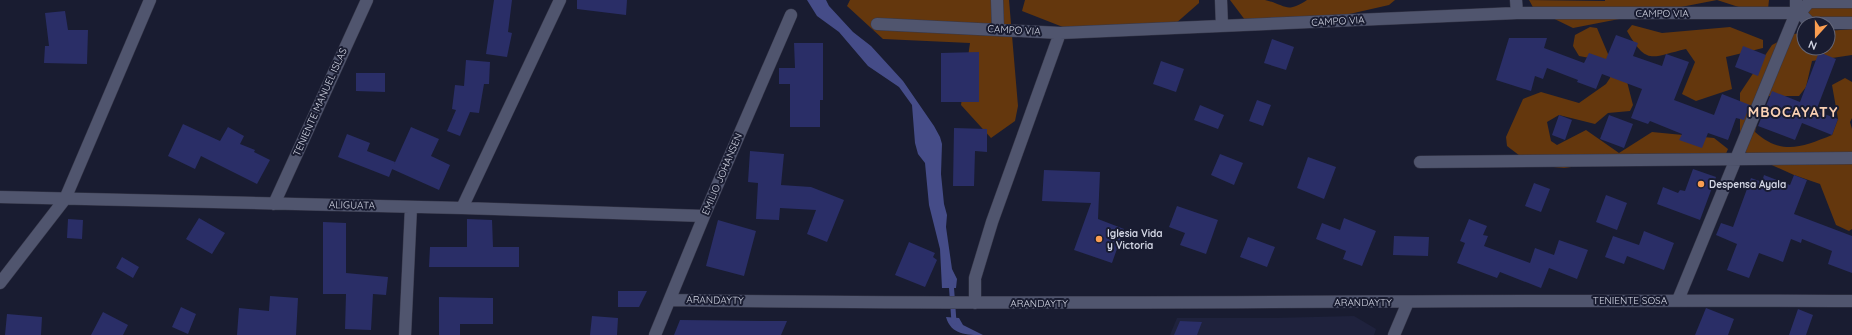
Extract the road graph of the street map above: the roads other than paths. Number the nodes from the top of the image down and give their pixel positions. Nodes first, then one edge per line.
1 (150, 0) edge
2 (367, 0) edge
3 (560, 0) edge
4 (997, 0) edge
5 (1221, 0) edge
6 (1516, 0) edge
7 (1796, 0) edge
8 (1852, 2) edge
9 (1516, 13) junction
10 (1798, 13) junction
11 (791, 15) dead end
12 (1852, 23) edge
13 (876, 24) dead end
14 (1222, 26) junction
15 (998, 29) junction
16 (1060, 33) junction
17 (1852, 158) edge
18 (1735, 159) junction
19 (1420, 162) dead end
20 (0, 197) edge
21 (65, 199) junction
22 (274, 204) junction
23 (411, 207) junction
24 (462, 208) junction
25 (704, 216) junction
26 (0, 283) edge
27 (670, 300) junction
28 (1678, 300) junction
29 (1852, 301) edge
30 (1408, 302) junction
31 (971, 303) junction
32 (405, 335) edge
33 (655, 335) edge
34 (1394, 335) edge

1 - 21 street
2 - 22 street, TENIENTE MANUEL ISLAS
3 - 24 street
4 - 15 street
5 - 14 street
6 - 9 street
7 - 10 street
8 - 10 street
9 - 10 street, CAMPO VIA
9 - 14 street, CAMPO VIA
10 - 12 street
10 - 18 street
11 - 25 street, EMILIO JOHANSEN
13 - 15 street, CAMPO VIA
14 - 16 street, CAMPO VIA
15 - 16 street, CAMPO VIA
16 - 31 street
17 - 18 street
18 - 19 street
18 - 28 street
20 - 21 street, ALIGUATA
21 - 22 street, ALIGUATA
21 - 26 street
22 - 23 street, ALIGUATA
23 - 24 street, ALIGUATA
23 - 32 street
24 - 25 street, ALIGUATA
25 - 27 street, EMILIO JOHANSEN
27 - 31 street, ARANDAYTY
27 - 33 street, EMILIO JOHANSEN
28 - 29 street, TENIENTE SOSA
28 - 30 street, TENIENTE SOSA
30 - 31 street, ARANDAYTY
30 - 34 street

